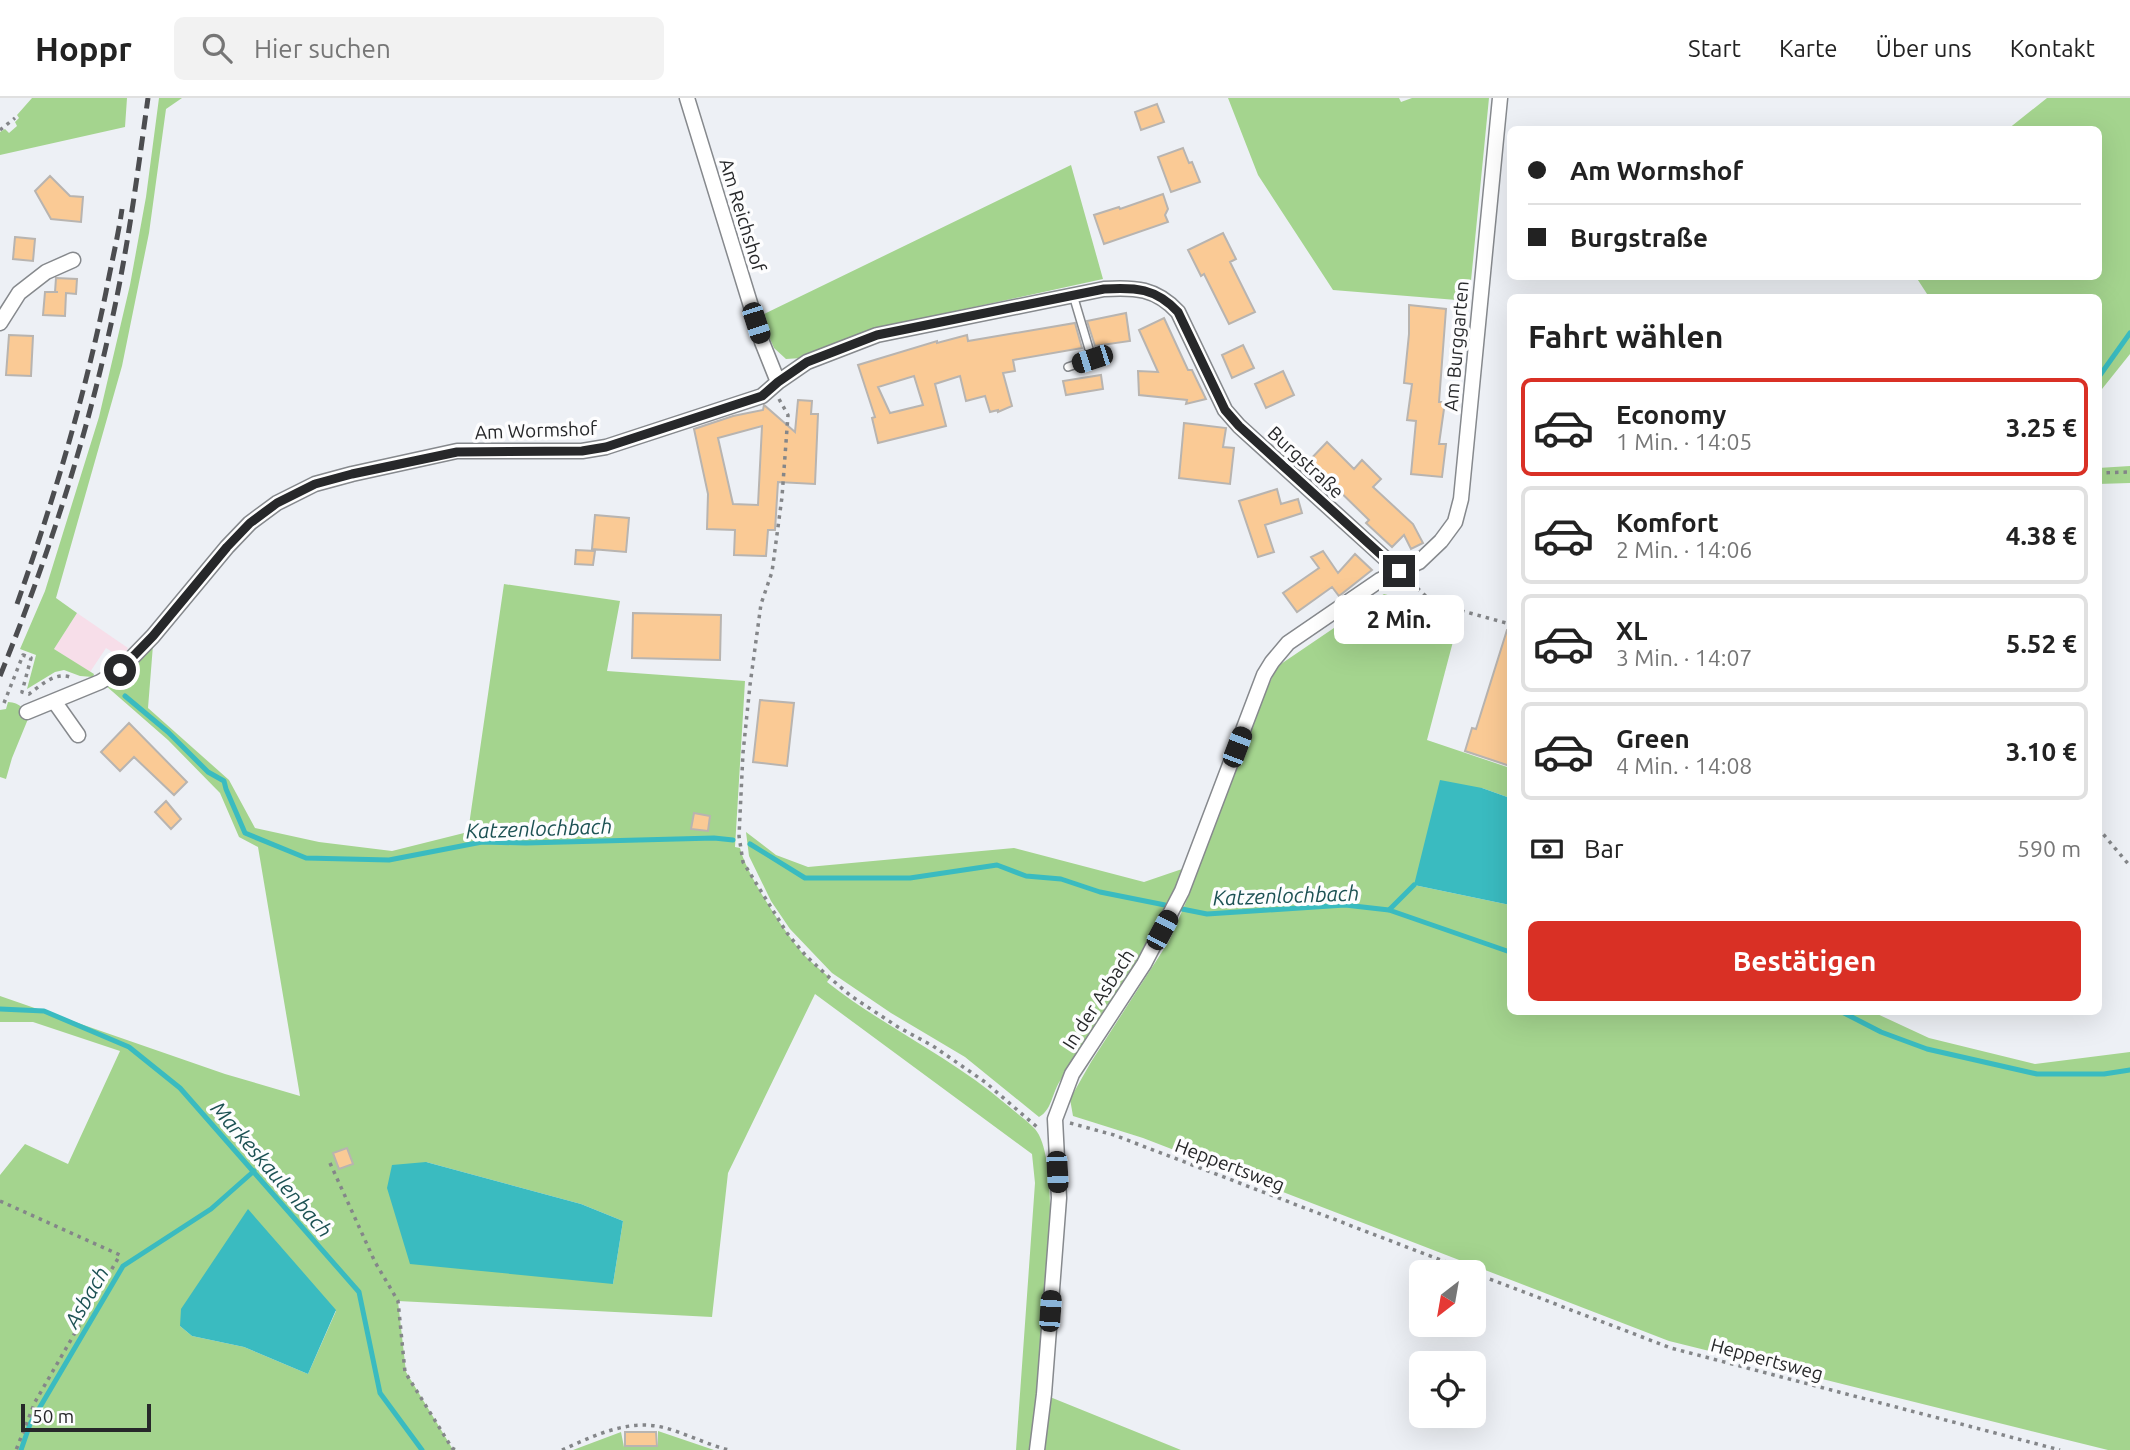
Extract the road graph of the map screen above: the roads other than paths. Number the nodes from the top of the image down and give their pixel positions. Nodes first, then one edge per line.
1 (687, 98) edge
2 (1500, 98) edge
3 (73, 260) dead end
4 (1120, 288) joint
5 (1073, 295) junction
6 (0, 323) edge
7 (1068, 367) dead end
8 (778, 382) junction
9 (1399, 571) junction
10 (54, 701) junction
11 (27, 712) dead end
12 (78, 734) dead end
13 (1037, 1450) edge

1 - 8 street, Am Reichshof
2 - 9 street, Am Burggarten
3 - 6 street
4 - 5 street, Am Wormshof
4 - 9 street, Burgstraße
5 - 7 lane
5 - 8 street, Am Wormshof
8 - 10 street, Am Wormshof
9 - 13 street, In der Asbach
10 - 11 street, Am Wormshof
10 - 12 street

